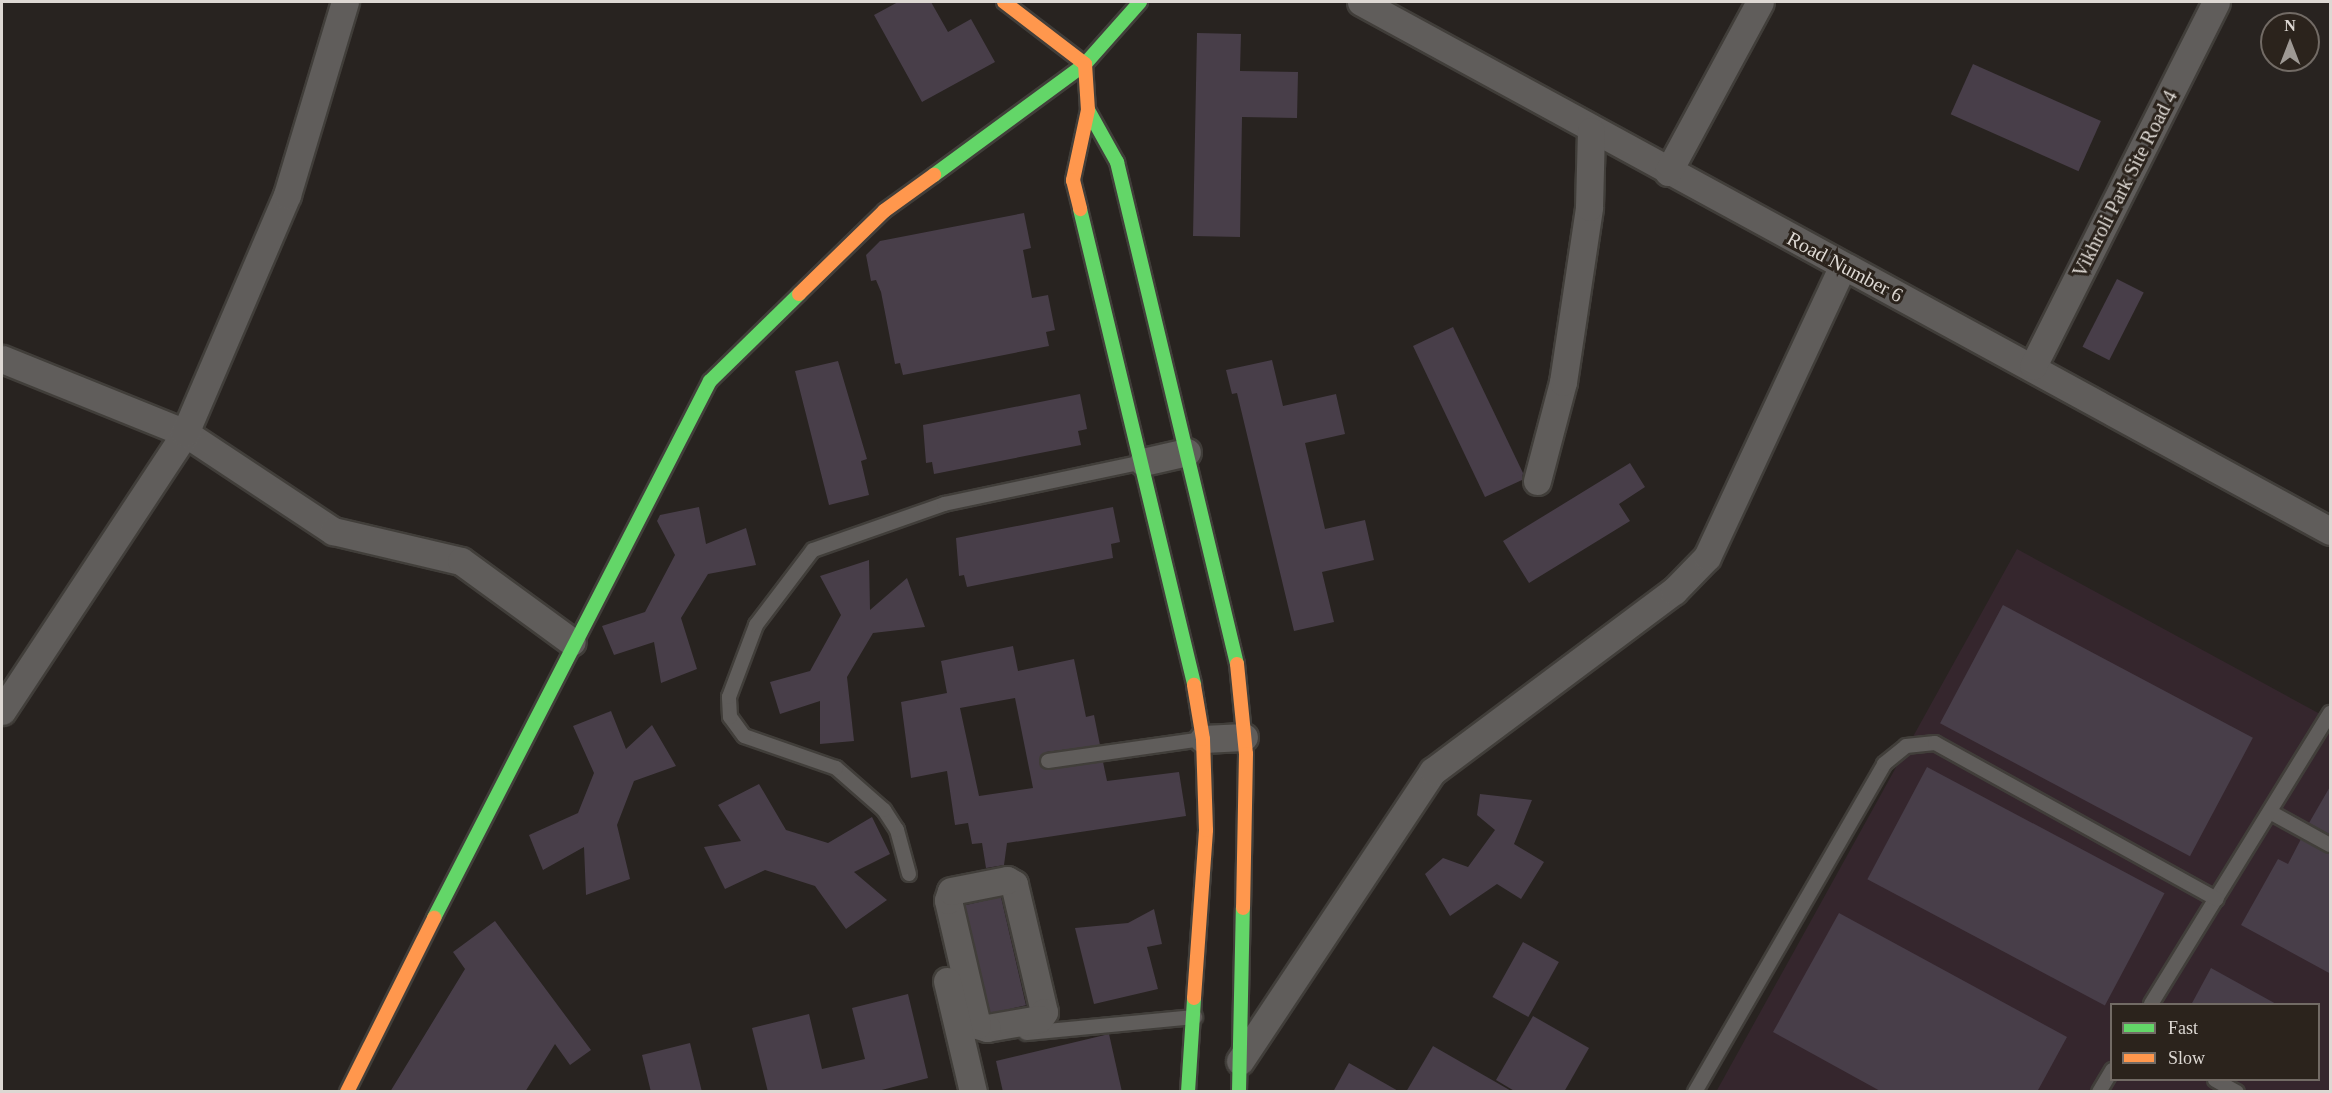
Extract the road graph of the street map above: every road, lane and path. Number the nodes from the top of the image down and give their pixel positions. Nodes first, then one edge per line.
1 (345, 2) edge
2 (1004, 2) edge
3 (1140, 2) edge
4 (1361, 2) edge
5 (1760, 2) edge
6 (2216, 2) edge
7 (1085, 64) junction
8 (1088, 110) junction
9 (1591, 131) junction
10 (1668, 172) junction
11 (1843, 266) junction
12 (1146, 278) junction
13 (1111, 284) junction
14 (2, 359) edge
15 (2033, 366) junction
16 (185, 433) junction
17 (1187, 452) junction
18 (1143, 462) junction
19 (1537, 481) dead end
20 (2331, 531) edge
21 (572, 642) junction
22 (2, 711) edge
23 (2331, 712) edge
24 (1244, 737) junction
25 (1203, 739) junction
26 (1048, 761) dead end
27 (2270, 812) junction
28 (2331, 845) edge
29 (909, 874) dead end
30 (2217, 899) junction
31 (959, 956) junction
32 (1242, 984) junction
33 (1209, 986) junction
34 (2152, 1003) edge
35 (1195, 1017) junction
36 (1012, 1034) dead end
37 (1240, 1061) junction
38 (2110, 1073) edge
39 (2217, 1081) edge
40 (347, 1092) edge
41 (973, 1092) edge
42 (1188, 1092) edge
43 (1239, 1092) edge
44 (1695, 1092) edge
45 (2099, 1092) edge
46 (2237, 1092) edge

1 - 16 street
2 - 7 street
3 - 7 street
4 - 9 street, Road Number 6
5 - 10 street
6 - 15 street, Vikhroli Park Site Road 4
7 - 8 street
7 - 21 street
8 - 12 street
8 - 13 street
9 - 10 street, Road Number 6
9 - 19 street
10 - 11 street, Road Number 6
11 - 15 street, Road Number 6
11 - 37 street
12 - 13 street
12 - 17 street
13 - 18 street
14 - 16 street
15 - 20 street, Road Number 6
16 - 21 street
16 - 22 street
17 - 18 street
17 - 24 street
18 - 25 street
18 - 29 lane
21 - 40 street
23 - 27 lane
24 - 25 street
24 - 32 street
25 - 26 lane
25 - 33 street
27 - 28 lane
27 - 30 lane
30 - 34 lane
30 - 44 lane
31 - 31 street
31 - 41 street
32 - 33 street
32 - 37 street
33 - 35 street
35 - 36 lane
35 - 42 street
37 - 43 street
38 - 45 lane
39 - 46 lane

